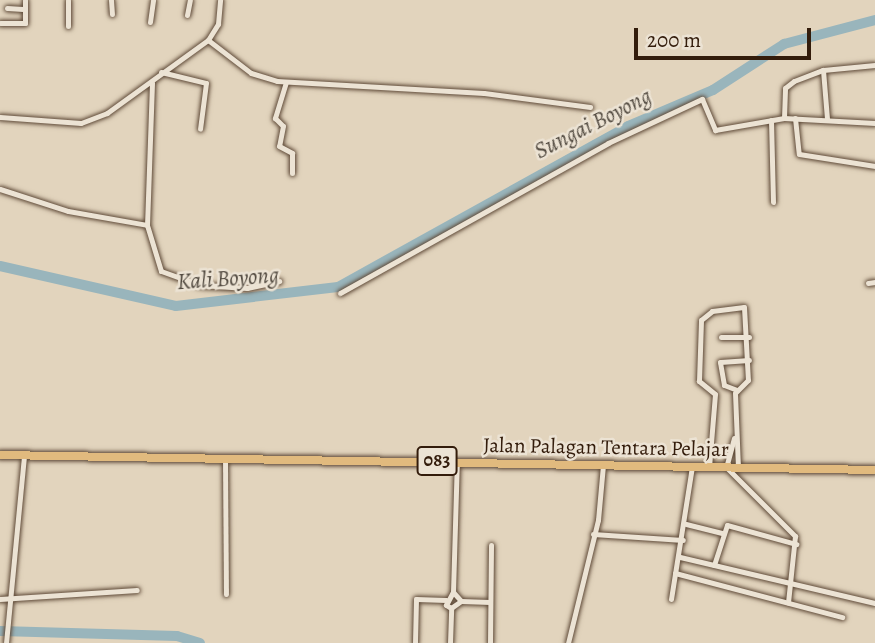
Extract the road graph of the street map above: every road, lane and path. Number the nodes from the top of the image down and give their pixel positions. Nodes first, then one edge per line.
1 (24, 0) edge
2 (68, 0) edge
3 (111, 0) edge
4 (153, 0) edge
5 (190, 0) edge
6 (220, 0) edge
7 (7, 8) dead end
8 (23, 9) junction
9 (112, 13) dead end
10 (187, 15) dead end
11 (149, 22) dead end
12 (0, 23) edge
13 (68, 26) dead end
14 (208, 40) junction
15 (875, 65) edge
16 (823, 70) junction
17 (161, 72) junction
18 (286, 82) junction
19 (152, 83) junction
20 (590, 107) dead end
21 (0, 117) edge
22 (784, 118) junction
23 (794, 118) junction
24 (827, 119) junction
25 (771, 120) junction
26 (875, 122) edge
27 (200, 129) dead end
28 (875, 166) edge
29 (292, 173) dead end
30 (0, 189) edge
31 (773, 202) dead end
32 (147, 225) junction
33 (279, 281) dead end
34 (340, 293) dead end
35 (720, 337) dead end
36 (748, 337) junction
37 (749, 360) junction
38 (737, 390) junction
39 (734, 437) junction
40 (0, 455) edge
41 (24, 457) junction
42 (225, 458) junction
43 (457, 461) junction
44 (603, 464) junction
45 (692, 466) junction
46 (709, 467) junction
47 (726, 467) junction
48 (738, 467) junction
49 (875, 470) edge
50 (686, 524) junction
51 (722, 533) junction
52 (593, 534) junction
53 (682, 540) junction
54 (796, 544) junction
55 (491, 545) dead end
56 (680, 557) junction
57 (713, 565) junction
58 (675, 573) junction
59 (791, 585) junction
60 (137, 590) dead end
61 (453, 592) junction
62 (226, 594) dead end
63 (0, 599) edge
64 (671, 599) dead end
65 (13, 600) junction
66 (446, 600) junction
67 (461, 601) junction
68 (490, 602) junction
69 (788, 603) junction
70 (875, 603) edge
71 (451, 608) junction
72 (842, 618) dead end
73 (6, 643) edge
74 (415, 643) edge
75 (450, 643) edge
76 (490, 643) edge
77 (568, 643) edge

1 - 8 street
2 - 13 street
3 - 9 street
4 - 11 street
5 - 10 street
6 - 14 street
7 - 8 street
8 - 12 street
14 - 17 street
14 - 18 street
15 - 16 street
16 - 22 street
16 - 24 street
17 - 19 street
17 - 27 street
18 - 20 street
18 - 29 street
19 - 21 street
19 - 32 street
22 - 23 street
22 - 25 street
23 - 24 street
23 - 28 street
24 - 26 street
25 - 31 street
25 - 34 street
30 - 32 street
32 - 33 street
35 - 36 street
36 - 37 street
36 - 46 street
37 - 38 street
37 - 38 street
38 - 39 street
39 - 47 street
39 - 48 street
40 - 41 main road, Jalan Palagan Tentara Pelajar / 083
41 - 42 main road, Jalan Palagan Tentara Pelajar / 083
41 - 65 street
42 - 43 main road, Jalan Palagan Tentara Pelajar / 083
42 - 62 street
43 - 44 main road, Jalan Palagan Tentara Pelajar / 083
43 - 61 street
44 - 45 main road, Jalan Palagan Tentara Pelajar / 083
44 - 52 street
45 - 46 main road, Jalan Palagan Tentara Pelajar / 083
45 - 50 street
46 - 47 main road, Jalan Palagan Tentara Pelajar / 083
47 - 48 main road, Jalan Palagan Tentara Pelajar / 083
47 - 54 street
48 - 49 main road, Jalan Palagan Tentara Pelajar / 083
50 - 51 street
50 - 53 street
51 - 54 street
51 - 57 street
52 - 53 street
52 - 77 street
53 - 56 street
54 - 59 street
55 - 68 street
56 - 57 street
56 - 58 street
57 - 59 street
58 - 64 street
58 - 69 street
59 - 69 street
59 - 70 street
60 - 65 street
61 - 66 street
61 - 67 street
63 - 65 street
65 - 73 street
66 - 71 street
66 - 74 street
67 - 68 street
67 - 71 street
68 - 76 street
69 - 72 street
71 - 75 street

